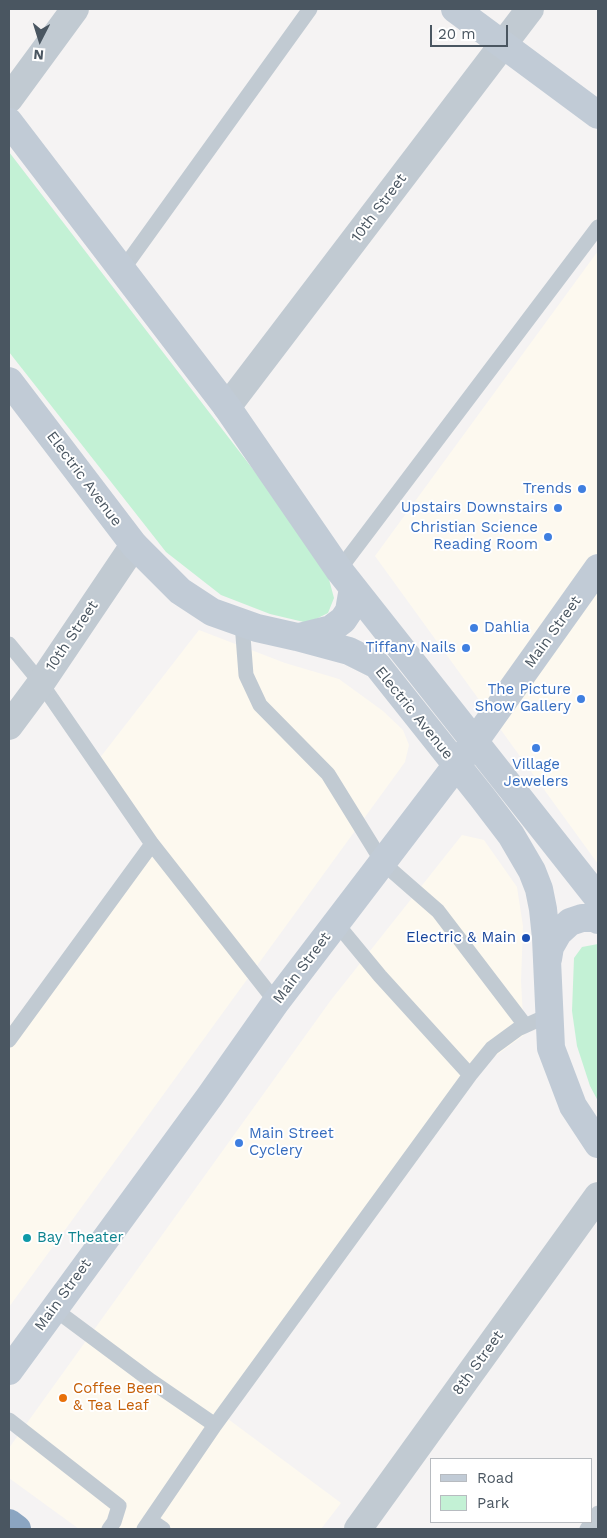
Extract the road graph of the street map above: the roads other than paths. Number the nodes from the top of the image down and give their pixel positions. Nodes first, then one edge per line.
1 (75, 9) edge
2 (310, 9) edge
3 (455, 9) edge
4 (530, 9) edge
5 (504, 45) junction
6 (9, 100) edge
7 (598, 115) edge
8 (9, 122) edge
9 (598, 227) edge
10 (123, 269) junction
11 (9, 381) edge
12 (227, 407) junction
13 (134, 545) junction
14 (598, 568) edge
15 (346, 579) junction
16 (242, 623) junction
17 (297, 637) junction
18 (9, 644) edge
19 (40, 682) junction
20 (9, 726) edge
21 (475, 741) junction
22 (457, 765) junction
23 (152, 844) junction
24 (383, 863) junction
25 (598, 903) edge
26 (337, 924) junction
27 (548, 966) junction
28 (276, 1002) junction
29 (537, 1020) junction
30 (9, 1040) edge
31 (470, 1075) junction
32 (598, 1144) edge
33 (598, 1196) edge
34 (53, 1308) junction
35 (9, 1371) edge
36 (9, 1420) edge
37 (215, 1426) junction
38 (9, 1524) edge
39 (147, 1524) edge
40 (17, 1529) edge
41 (109, 1529) edge
42 (163, 1529) edge
43 (358, 1529) edge

1 - 6 street
2 - 10 lane
3 - 5 main road
4 - 5 street, 10th Street
5 - 7 main road
5 - 12 street, 10th Street
8 - 10 main road, Electric Avenue
9 - 15 lane
10 - 12 main road, Electric Avenue
11 - 13 main road, Electric Avenue
12 - 15 main road, Electric Avenue
13 - 16 main road, Electric Avenue
13 - 19 street, 10th Street
14 - 21 main road, Main Street
15 - 17 main road
15 - 21 main road, Electric Avenue
16 - 17 main road, Electric Avenue
16 - 24 lane
17 - 22 main road, Electric Avenue
18 - 19 lane
19 - 20 street, 10th Street
19 - 23 lane
21 - 22 main road, Main Street
21 - 25 main road, Electric Avenue
22 - 24 main road, Main Street
22 - 27 main road, Electric Avenue
23 - 28 lane
23 - 30 lane
24 - 26 main road, Main Street
24 - 29 lane
25 - 27 main road
26 - 28 main road, Main Street
26 - 31 lane
27 - 29 main road, Electric Avenue
28 - 34 main road, Main Street
29 - 31 lane
29 - 32 main road, Electric Avenue
31 - 37 lane
33 - 43 street, 8th Street
34 - 35 main road, Main Street
34 - 37 lane
36 - 41 lane
37 - 39 lane
38 - 40 highway
39 - 42 lane

